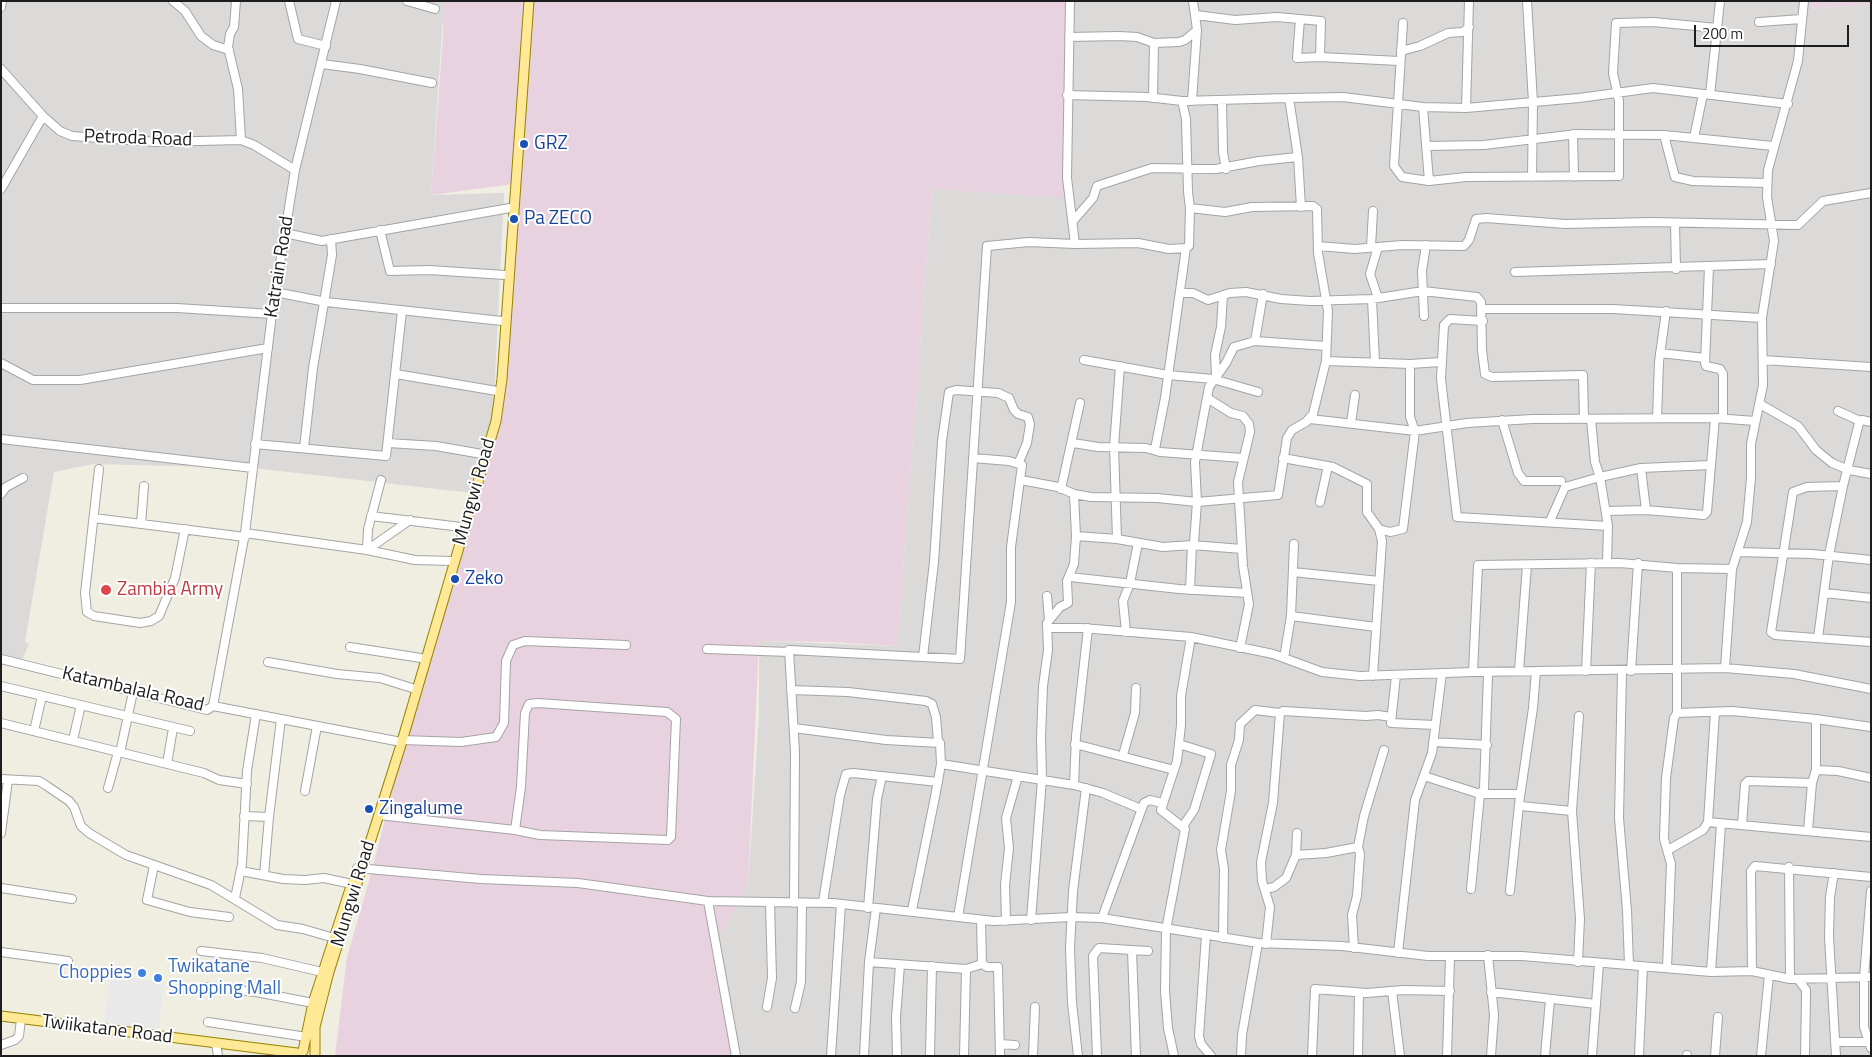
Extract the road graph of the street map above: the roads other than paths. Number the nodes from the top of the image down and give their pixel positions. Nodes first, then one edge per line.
1 (2, 1) edge
2 (173, 1) edge
3 (236, 1) edge
4 (289, 1) edge
5 (336, 1) edge
6 (407, 1) edge
7 (523, 1) edge
8 (529, 1) edge
9 (1070, 1) edge
10 (1193, 1) edge
11 (1469, 1) edge
12 (1526, 1) edge
13 (1720, 1) edge
14 (1804, 1) edge
15 (1, 7) edge
16 (435, 8) dead end
17 (1196, 15) junction
18 (1300, 19) junction
19 (1802, 19) junction
20 (1758, 22) dead end
21 (1403, 23) dead end
22 (1469, 27) junction
23 (1717, 28) junction
24 (1197, 30) junction
25 (1069, 36) junction
26 (1154, 43) junction
27 (326, 46) junction
28 (229, 50) junction
29 (1400, 51) junction
30 (1320, 57) junction
31 (1399, 61) junction
32 (322, 64) junction
33 (1, 69) edge
34 (432, 83) dead end
35 (1618, 93) junction
36 (1068, 95) junction
37 (1706, 95) junction
38 (1153, 98) junction
39 (1289, 98) junction
40 (1192, 101) junction
41 (1222, 101) junction
42 (1182, 102) junction
43 (1533, 102) junction
44 (1788, 104) junction
45 (1398, 105) junction
46 (1423, 107) junction
47 (1466, 108) junction
48 (43, 116) junction
49 (1573, 134) junction
50 (1619, 134) junction
51 (1664, 135) junction
52 (1533, 138) junction
53 (1694, 138) junction
54 (241, 140) junction
55 (1427, 146) junction
56 (1773, 146) junction
57 (1298, 157) junction
58 (1226, 168) junction
59 (295, 170) junction
60 (1187, 170) junction
61 (1532, 177) junction
62 (1574, 177) junction
63 (1429, 180) junction
64 (1766, 183) junction
65 (1, 189) edge
66 (1871, 193) edge
67 (1301, 207) junction
68 (510, 208) junction
69 (1190, 208) junction
70 (1373, 211) dead end
71 (1074, 221) junction
72 (1675, 223) junction
73 (1772, 224) junction
74 (380, 230) junction
75 (284, 233) junction
76 (332, 239) junction
77 (1075, 244) junction
78 (1426, 245) junction
79 (1318, 246) junction
80 (1375, 247) junction
81 (1186, 248) junction
82 (1771, 264) junction
83 (1709, 267) junction
84 (1676, 269) junction
85 (1515, 272) dead end
86 (505, 275) junction
87 (275, 292) junction
88 (1423, 292) junction
89 (1180, 293) junction
90 (1263, 294) junction
91 (1223, 295) junction
92 (1375, 299) junction
93 (326, 302) junction
94 (1327, 302) junction
95 (1, 308) edge
96 (1482, 308) junction
97 (402, 311) junction
98 (1666, 311) junction
99 (272, 314) junction
100 (1707, 315) junction
101 (1424, 316) dead end
102 (1762, 318) junction
103 (502, 321) junction
104 (1483, 321) junction
105 (1255, 341) junction
106 (1326, 346) junction
107 (268, 348) junction
108 (1660, 353) junction
109 (1705, 358) junction
110 (1084, 360) dead end
111 (1764, 360) junction
112 (1326, 361) junction
113 (1375, 362) junction
114 (1441, 362) junction
115 (1, 363) edge
116 (1410, 364) junction
117 (1120, 366) junction
118 (1871, 367) edge
119 (396, 374) junction
120 (1168, 375) junction
121 (1214, 377) junction
122 (497, 391) junction
123 (976, 391) junction
124 (1258, 392) dead end
125 (1356, 395) dead end
126 (1207, 398) junction
127 (1080, 403) dead end
128 (1760, 404) junction
129 (1838, 411) dead end
130 (1657, 418) junction
131 (1719, 418) junction
132 (1310, 419) junction
133 (1587, 419) junction
134 (1502, 420) junction
135 (1755, 421) junction
136 (1860, 421) junction
137 (1871, 422) edge
138 (1351, 423) junction
139 (1446, 427) junction
140 (1415, 431) junction
141 (1, 439) edge
142 (388, 443) junction
143 (1073, 443) junction
144 (256, 444) junction
145 (1114, 447) junction
146 (304, 448) junction
147 (1155, 449) junction
148 (482, 454) junction
149 (1197, 454) junction
150 (973, 458) junction
151 (1243, 458) junction
152 (1283, 458) junction
153 (1019, 462) junction
154 (1710, 465) junction
155 (1328, 466) junction
156 (253, 468) junction
157 (1640, 468) junction
158 (99, 469) dead end
159 (1848, 470) junction
160 (1871, 474) edge
161 (1600, 477) junction
162 (23, 478) dead end
163 (380, 480) dead end
164 (1021, 480) junction
165 (1561, 481) dead end
166 (144, 486) dead end
167 (1843, 486) junction
168 (1061, 489) junction
169 (1, 494) edge
170 (1074, 494) junction
171 (1116, 496) junction
172 (1239, 499) junction
173 (1196, 502) junction
174 (1320, 502) dead end
175 (1646, 510) junction
176 (1606, 511) junction
177 (371, 516) junction
178 (94, 518) junction
179 (410, 520) junction
180 (1550, 521) junction
181 (141, 524) junction
182 (1608, 526) junction
183 (462, 528) junction
184 (185, 529) junction
185 (1379, 529) junction
186 (245, 535) junction
187 (1076, 536) junction
188 (1117, 539) junction
189 (1138, 543) junction
190 (1294, 544) dead end
191 (1192, 545) junction
192 (1242, 549) junction
193 (367, 550) junction
194 (1738, 552) junction
195 (1782, 553) junction
196 (1829, 555) junction
197 (1871, 560) edge
198 (452, 561) junction
199 (1591, 563) junction
200 (1607, 563) junction
201 (1638, 563) junction
202 (1527, 565) junction
203 (1677, 568) junction
204 (1732, 569) junction
205 (1293, 572) junction
206 (1070, 577) junction
207 (1379, 582) junction
208 (1130, 583) junction
209 (1190, 590) junction
210 (1246, 592) junction
211 (1825, 593) junction
212 (1047, 596) dead end
213 (1871, 598) edge
214 (1291, 616) junction
215 (1048, 624) junction
216 (1376, 627) junction
217 (1088, 628) junction
218 (1126, 632) junction
219 (1191, 637) junction
220 (1818, 638) junction
221 (1871, 642) edge
222 (626, 645) dead end
223 (350, 647) dead end
224 (1240, 648) junction
225 (707, 649) dead end
226 (788, 652) junction
227 (923, 657) junction
228 (421, 658) junction
229 (1284, 658) junction
230 (2, 661) edge
231 (268, 662) dead end
232 (1725, 668) junction
233 (1679, 669) junction
234 (1518, 671) junction
235 (1536, 671) junction
236 (1586, 671) junction
237 (1622, 671) junction
238 (1631, 671) junction
239 (1473, 672) junction
240 (1442, 673) junction
241 (1488, 674) dead end
242 (1396, 675) junction
243 (1373, 676) junction
244 (1, 686) edge
245 (412, 688) junction
246 (1136, 688) dead end
247 (1871, 688) edge
248 (791, 690) junction
249 (133, 692) junction
250 (42, 696) junction
251 (81, 705) junction
252 (213, 706) junction
253 (1715, 712) junction
254 (1280, 713) junction
255 (1677, 713) junction
256 (256, 714) junction
257 (1579, 716) dead end
258 (129, 717) junction
259 (1391, 717) junction
260 (280, 719) junction
261 (1816, 719) junction
262 (1, 723) edge
263 (1435, 725) junction
264 (316, 726) junction
265 (1871, 727) edge
266 (174, 728) junction
267 (794, 728) junction
268 (34, 731) junction
269 (190, 731) dead end
270 (73, 740) junction
271 (399, 741) junction
272 (938, 742) junction
273 (1433, 742) junction
274 (1075, 744) junction
275 (1179, 744) junction
276 (1487, 745) junction
277 (1384, 750) dead end
278 (119, 752) junction
279 (1123, 755) junction
280 (167, 764) junction
281 (941, 764) junction
282 (982, 770) junction
283 (1174, 770) junction
284 (1816, 770) junction
285 (882, 776) junction
286 (1018, 776) junction
287 (1424, 776) junction
288 (1871, 778) edge
289 (5, 779) edge
290 (1042, 779) junction
291 (938, 782) junction
292 (1812, 783) junction
293 (247, 784) junction
294 (1074, 785) junction
295 (108, 788) dead end
296 (1086, 788) junction
297 (305, 791) dead end
298 (1480, 794) junction
299 (1520, 794) junction
300 (1162, 803) junction
301 (1519, 805) junction
302 (1141, 809) junction
303 (1572, 810) junction
304 (378, 815) junction
305 (244, 816) junction
306 (269, 817) junction
307 (1708, 822) junction
308 (1721, 824) junction
309 (1742, 825) junction
310 (1183, 826) junction
311 (515, 830) junction
312 (1808, 831) junction
313 (1, 833) edge
314 (1297, 833) dead end
315 (1871, 837) edge
316 (1668, 850) junction
317 (1360, 852) junction
318 (1296, 855) junction
319 (154, 865) junction
320 (359, 868) junction
321 (1789, 868) junction
322 (241, 871) junction
323 (1834, 873) junction
324 (264, 875) junction
325 (1871, 877) edge
326 (352, 884) junction
327 (1, 888) edge
328 (1265, 889) junction
329 (1471, 889) dead end
330 (1510, 891) dead end
331 (1871, 891) edge
332 (235, 898) junction
333 (72, 899) dead end
334 (708, 901) junction
335 (770, 902) junction
336 (823, 902) junction
337 (798, 903) junction
338 (841, 904) junction
339 (872, 908) junction
340 (912, 910) junction
341 (229, 917) dead end
342 (958, 917) junction
343 (1071, 917) junction
344 (1102, 918) junction
345 (981, 920) junction
346 (1031, 920) junction
347 (1006, 921) junction
348 (1166, 930) junction
349 (1206, 935) junction
350 (334, 938) junction
351 (1223, 938) junction
352 (1262, 944) junction
353 (1354, 948) junction
354 (201, 951) dead end
355 (1132, 951) junction
356 (1148, 951) dead end
357 (1, 952) edge
358 (1398, 953) junction
359 (1488, 955) junction
360 (1450, 957) junction
361 (68, 961) dead end
362 (869, 962) junction
363 (1578, 962) junction
364 (900, 964) junction
365 (982, 964) junction
366 (1599, 964) junction
367 (1629, 965) junction
368 (932, 966) junction
369 (1643, 966) junction
370 (1667, 968) junction
371 (966, 969) junction
372 (1752, 971) junction
373 (322, 972) junction
374 (1710, 972) junction
375 (1769, 975) junction
376 (1832, 977) junction
377 (1867, 977) edge
378 (1790, 979) junction
379 (1798, 980) junction
380 (206, 987) dead end
381 (1392, 991) junction
382 (1450, 991) junction
383 (1491, 992) junction
384 (1359, 993) junction
385 (1550, 1000) junction
386 (313, 1003) junction
387 (1596, 1004) junction
388 (767, 1007) dead end
389 (1034, 1007) dead end
390 (796, 1008) dead end
391 (1, 1016) edge
392 (1718, 1017) dead end
393 (21, 1019) junction
394 (208, 1022) dead end
395 (307, 1037) junction
396 (1835, 1042) junction
397 (216, 1044) junction
398 (1000, 1044) junction
399 (1870, 1044) edge
400 (1, 1045) edge
401 (1015, 1045) dead end
402 (299, 1053) edge
403 (281, 1054) edge
404 (316, 1055) edge
405 (218, 1056) edge
406 (736, 1056) edge
407 (831, 1056) edge
408 (864, 1056) edge
409 (897, 1056) edge
410 (930, 1056) edge
411 (964, 1056) edge
412 (1000, 1056) edge
413 (1033, 1056) edge
414 (1078, 1056) edge
415 (1097, 1056) edge
416 (1136, 1056) edge
417 (1174, 1056) edge
418 (1211, 1056) edge
419 (1241, 1056) edge
420 (1312, 1056) edge
421 (1358, 1056) edge
422 (1400, 1056) edge
423 (1447, 1056) edge
424 (1491, 1056) edge
425 (1545, 1056) edge
426 (1592, 1056) edge
427 (1638, 1056) edge
428 (1715, 1056) edge
429 (1761, 1056) edge
430 (1805, 1056) edge
431 (1836, 1056) edge

1 - 15 street
2 - 28 street
3 - 28 street
4 - 27 street
5 - 27 street, Katrain Road
6 - 16 street
7 - 68 main road, Mungwi Road
8 - 271 main road, Mungwi Road
9 - 25 street
10 - 17 street
11 - 22 street
12 - 43 street
13 - 23 street
14 - 19 street
17 - 18 street
17 - 24 street
18 - 30 street
18 - 30 street
19 - 20 street
19 - 44 street
21 - 29 street
22 - 29 street
22 - 47 street
23 - 35 street
23 - 37 street
24 - 26 street
24 - 40 street
25 - 26 street
25 - 36 street
26 - 38 street
27 - 32 street, Katrain Road
28 - 54 street
29 - 31 street
30 - 31 street
31 - 45 street
32 - 34 street
32 - 59 street, Katrain Road
33 - 48 street, Petroda Road
35 - 37 street
35 - 43 street
35 - 50 street
36 - 38 street
36 - 71 street
37 - 44 street
37 - 53 street
38 - 42 street
39 - 41 street
39 - 45 street
39 - 57 street
40 - 41 street
40 - 42 street
41 - 58 street
42 - 60 street
43 - 47 street
43 - 52 street
44 - 56 street
45 - 46 street
45 - 63 street
46 - 47 street
46 - 55 street
48 - 54 street, Petroda Road
48 - 65 street
49 - 50 street
49 - 52 street
49 - 62 street
50 - 51 street
50 - 62 street
51 - 53 street
51 - 64 street
52 - 55 street
52 - 61 street
53 - 56 street
54 - 59 street, Petroda Road
55 - 63 street
56 - 64 street
57 - 58 street
57 - 67 street
58 - 60 street
59 - 75 street, Katrain Road
60 - 69 street
60 - 71 street
61 - 62 street
61 - 63 street
64 - 73 street
66 - 73 street
67 - 69 street
67 - 79 street
68 - 74 street
68 - 86 main road, Mungwi Road
69 - 81 street
70 - 80 street
71 - 77 street
72 - 73 street
72 - 78 street
72 - 84 street
73 - 82 street
74 - 76 street
74 - 86 street
75 - 76 street
75 - 87 street, Katrain Road
76 - 93 street
77 - 81 street
77 - 123 street
78 - 80 street
78 - 88 street
79 - 80 street
79 - 94 street
80 - 92 street
81 - 89 street
82 - 83 street
82 - 102 street
83 - 84 street
83 - 100 street
84 - 85 street
86 - 103 main road, Mungwi Road
87 - 93 street
87 - 99 street, Katrain Road
88 - 92 street
88 - 96 street
88 - 101 street
89 - 91 street
89 - 120 street
90 - 91 street
90 - 94 street
90 - 105 street
91 - 121 street
92 - 94 street
92 - 113 street
93 - 97 street
93 - 146 street
94 - 106 street
95 - 99 street
96 - 98 street
96 - 104 street
97 - 103 street
97 - 119 street
98 - 100 street
98 - 108 street
99 - 107 street, Katrain Road
100 - 102 street
100 - 109 street
102 - 111 street
103 - 122 main road, Mungwi Road
104 - 114 street
104 - 133 street
105 - 106 street
105 - 121 street
106 - 112 street
107 - 115 street
107 - 144 street, Katrain Road
108 - 109 street
108 - 130 street
109 - 131 street
110 - 117 street
111 - 118 street
111 - 128 street
112 - 113 street
112 - 132 street
113 - 116 street
114 - 116 street
114 - 139 street
116 - 140 street
117 - 120 street
117 - 145 street
119 - 122 street
119 - 142 street
120 - 121 street
120 - 147 street
121 - 124 street
121 - 126 street
122 - 148 main road, Mungwi Road
123 - 150 street
123 - 153 street
123 - 227 street
125 - 138 street
126 - 149 street
126 - 151 street
127 - 143 street
128 - 135 street
128 - 159 street
129 - 136 street
130 - 131 street
130 - 133 street
131 - 135 street
131 - 154 street
132 - 138 street
132 - 152 street
133 - 134 street
133 - 161 street
134 - 139 street
134 - 165 street
135 - 194 street
136 - 137 street
136 - 159 street
138 - 140 street
139 - 140 street
139 - 180 street
140 - 185 street
141 - 156 street
142 - 146 street
142 - 148 street
143 - 145 street
143 - 168 street
144 - 146 street
144 - 156 street, Katrain Road
145 - 147 street
145 - 171 street
147 - 149 street
148 - 183 main road, Mungwi Road
149 - 151 street
149 - 173 street
150 - 153 street
150 - 227 street
151 - 172 street
152 - 155 street
152 - 172 street
153 - 164 street
154 - 157 street
154 - 175 street
155 - 174 street
155 - 185 street
156 - 186 street, Katrain Road
157 - 161 street
157 - 175 street
158 - 178 street
159 - 160 street
159 - 167 street
161 - 176 street
161 - 180 street
162 - 169 street
163 - 177 street
164 - 168 street
164 - 282 street
166 - 181 street
167 - 195 street
167 - 196 street
168 - 170 street
170 - 171 street
170 - 187 street
171 - 173 street
171 - 188 street
172 - 173 street
172 - 192 street
173 - 191 street
175 - 176 street
176 - 182 street
177 - 179 street
177 - 193 street
178 - 181 street
178 - 184 street
179 - 183 street
179 - 193 street
180 - 182 street
181 - 184 street
182 - 200 street
183 - 198 main road, Mungwi Road
184 - 186 street
185 - 207 street
186 - 193 street
186 - 252 street, Katambalala Road
187 - 188 street
187 - 206 street
188 - 189 street
189 - 191 street
189 - 208 street
190 - 205 street
191 - 192 street
191 - 209 street
192 - 210 street
193 - 198 street
194 - 195 street
194 - 204 street
195 - 196 street
195 - 220 street
196 - 197 street
196 - 211 street
198 - 228 main road, Mungwi Road
199 - 200 street
199 - 202 street
199 - 236 street
200 - 201 street
201 - 203 street
201 - 238 street
202 - 234 street
202 - 239 street
203 - 204 street
203 - 233 street
204 - 232 street
205 - 207 street
205 - 214 street
206 - 208 street
206 - 215 street
207 - 216 street
208 - 209 street
208 - 218 street
209 - 210 street
210 - 224 street
211 - 213 street
211 - 220 street
212 - 215 street
214 - 216 street
214 - 229 street
215 - 217 street
215 - 290 street
216 - 243 street
217 - 218 street
217 - 274 street
218 - 219 street
219 - 224 street
219 - 275 street
220 - 221 street
222 - 271 street
223 - 228 street
224 - 229 street
225 - 226 street
226 - 227 street
226 - 248 street
228 - 245 main road, Mungwi Road
229 - 243 street
230 - 249 street, Katambalala Road
231 - 245 street
232 - 233 street
232 - 247 street
233 - 238 street
233 - 255 street
234 - 235 street
234 - 239 street
235 - 236 street
235 - 299 street
236 - 237 street
237 - 238 street
237 - 367 street
239 - 240 street
240 - 242 street
240 - 263 street
241 - 276 street
242 - 243 street
242 - 259 street
244 - 250 street
245 - 271 main road, Mungwi Road
246 - 279 street
248 - 267 street
248 - 272 street
249 - 252 street, Katambalala Road
249 - 258 street
250 - 251 street
250 - 268 street
251 - 258 street
251 - 270 street
252 - 256 street
253 - 255 street
253 - 261 street
253 - 307 street
254 - 259 street
254 - 328 street
254 - 351 street
255 - 316 street
256 - 260 street
256 - 293 street
257 - 303 street
258 - 266 street
258 - 278 street
259 - 263 street
260 - 264 street
260 - 306 street
261 - 265 street
261 - 284 street
262 - 268 street
263 - 273 street
264 - 271 street
264 - 297 street
266 - 269 street
266 - 280 street
267 - 272 street
267 - 337 street
268 - 270 street
270 - 278 street
271 - 304 main road, Mungwi Road
271 - 320 main road, Mungwi Road
272 - 281 street
273 - 276 street
273 - 287 street
274 - 279 street
274 - 294 street
275 - 283 street
275 - 310 street
276 - 298 street
277 - 317 street
278 - 280 street
278 - 295 street
279 - 283 street
280 - 293 street
281 - 282 street
281 - 291 street
282 - 286 street
282 - 342 street
283 - 300 street
284 - 288 street
284 - 292 street
285 - 291 street
285 - 336 street
285 - 339 street
286 - 290 street
286 - 347 street
287 - 298 street
287 - 358 street
289 - 313 street
289 - 319 street
290 - 294 street
290 - 346 street
291 - 340 street
292 - 309 street
292 - 312 street
293 - 305 street
294 - 296 street
296 - 302 street
296 - 343 street
298 - 299 street
298 - 329 street
299 - 301 street
300 - 302 street
300 - 310 street
301 - 303 street
301 - 330 street
302 - 344 street
303 - 363 street
304 - 311 street
304 - 320 main road, Mungwi Road
305 - 306 street
305 - 322 street
306 - 324 street
307 - 308 street
307 - 316 street
308 - 309 street
308 - 374 street
309 - 312 street
310 - 348 street
311 - 311 street
312 - 315 street
314 - 318 street
316 - 370 street
317 - 318 street
317 - 353 street
318 - 328 street
319 - 332 street
319 - 341 street
320 - 326 main road, Mungwi Road
320 - 334 street
320 - 404 main road, Mungwi Road
321 - 323 street
321 - 372 street
321 - 378 street
322 - 324 street
322 - 332 street
323 - 325 street
323 - 376 street
324 - 326 street
326 - 350 main road, Mungwi Road
327 - 333 street
328 - 352 street
331 - 377 street
332 - 350 street
334 - 335 street
334 - 406 street
335 - 337 street
335 - 388 street
336 - 337 street
336 - 338 street
337 - 390 street
338 - 339 street
338 - 407 street
339 - 340 street
339 - 362 street
340 - 342 street
342 - 345 street
343 - 344 street
343 - 346 street
343 - 414 street
344 - 348 street
345 - 347 street
345 - 365 street
346 - 347 street
348 - 349 street
348 - 417 street
349 - 351 street
349 - 418 street
350 - 373 main road, Mungwi Road
351 - 352 street
352 - 353 street
352 - 419 street
353 - 358 street
354 - 373 street
355 - 356 street
355 - 415 street
355 - 416 street
357 - 361 street
358 - 360 street
359 - 360 street
359 - 363 street
359 - 383 street
360 - 382 street
362 - 364 street
362 - 408 street
363 - 366 street
364 - 368 street
364 - 409 street
365 - 371 street
365 - 398 street
366 - 367 street
366 - 387 street
367 - 369 street
368 - 371 street
368 - 410 street
369 - 370 street
369 - 427 street
370 - 374 street
371 - 411 street
372 - 374 street
372 - 375 street
373 - 386 main road, Mungwi Road
375 - 378 street
375 - 429 street
376 - 377 street
376 - 379 street
376 - 396 street
377 - 399 street
378 - 379 street
379 - 430 street
380 - 386 street
381 - 382 street
381 - 384 street
381 - 422 street
382 - 423 street
383 - 385 street
383 - 424 street
384 - 420 street
384 - 421 street
385 - 387 street
385 - 425 street
386 - 395 main road, Mungwi Road
387 - 426 street
389 - 413 street
391 - 393 main road, Twiikatane Road
392 - 428 street
393 - 397 main road, Twiikatane Road
393 - 400 street
394 - 395 street
395 - 402 main road, Mungwi Road
396 - 399 street
396 - 431 street
397 - 403 main road, Twiikatane Road
397 - 405 street
398 - 401 street
398 - 412 street
402 - 403 main road, Twiikatane Road
402 - 404 main road, Twiikatane Road

